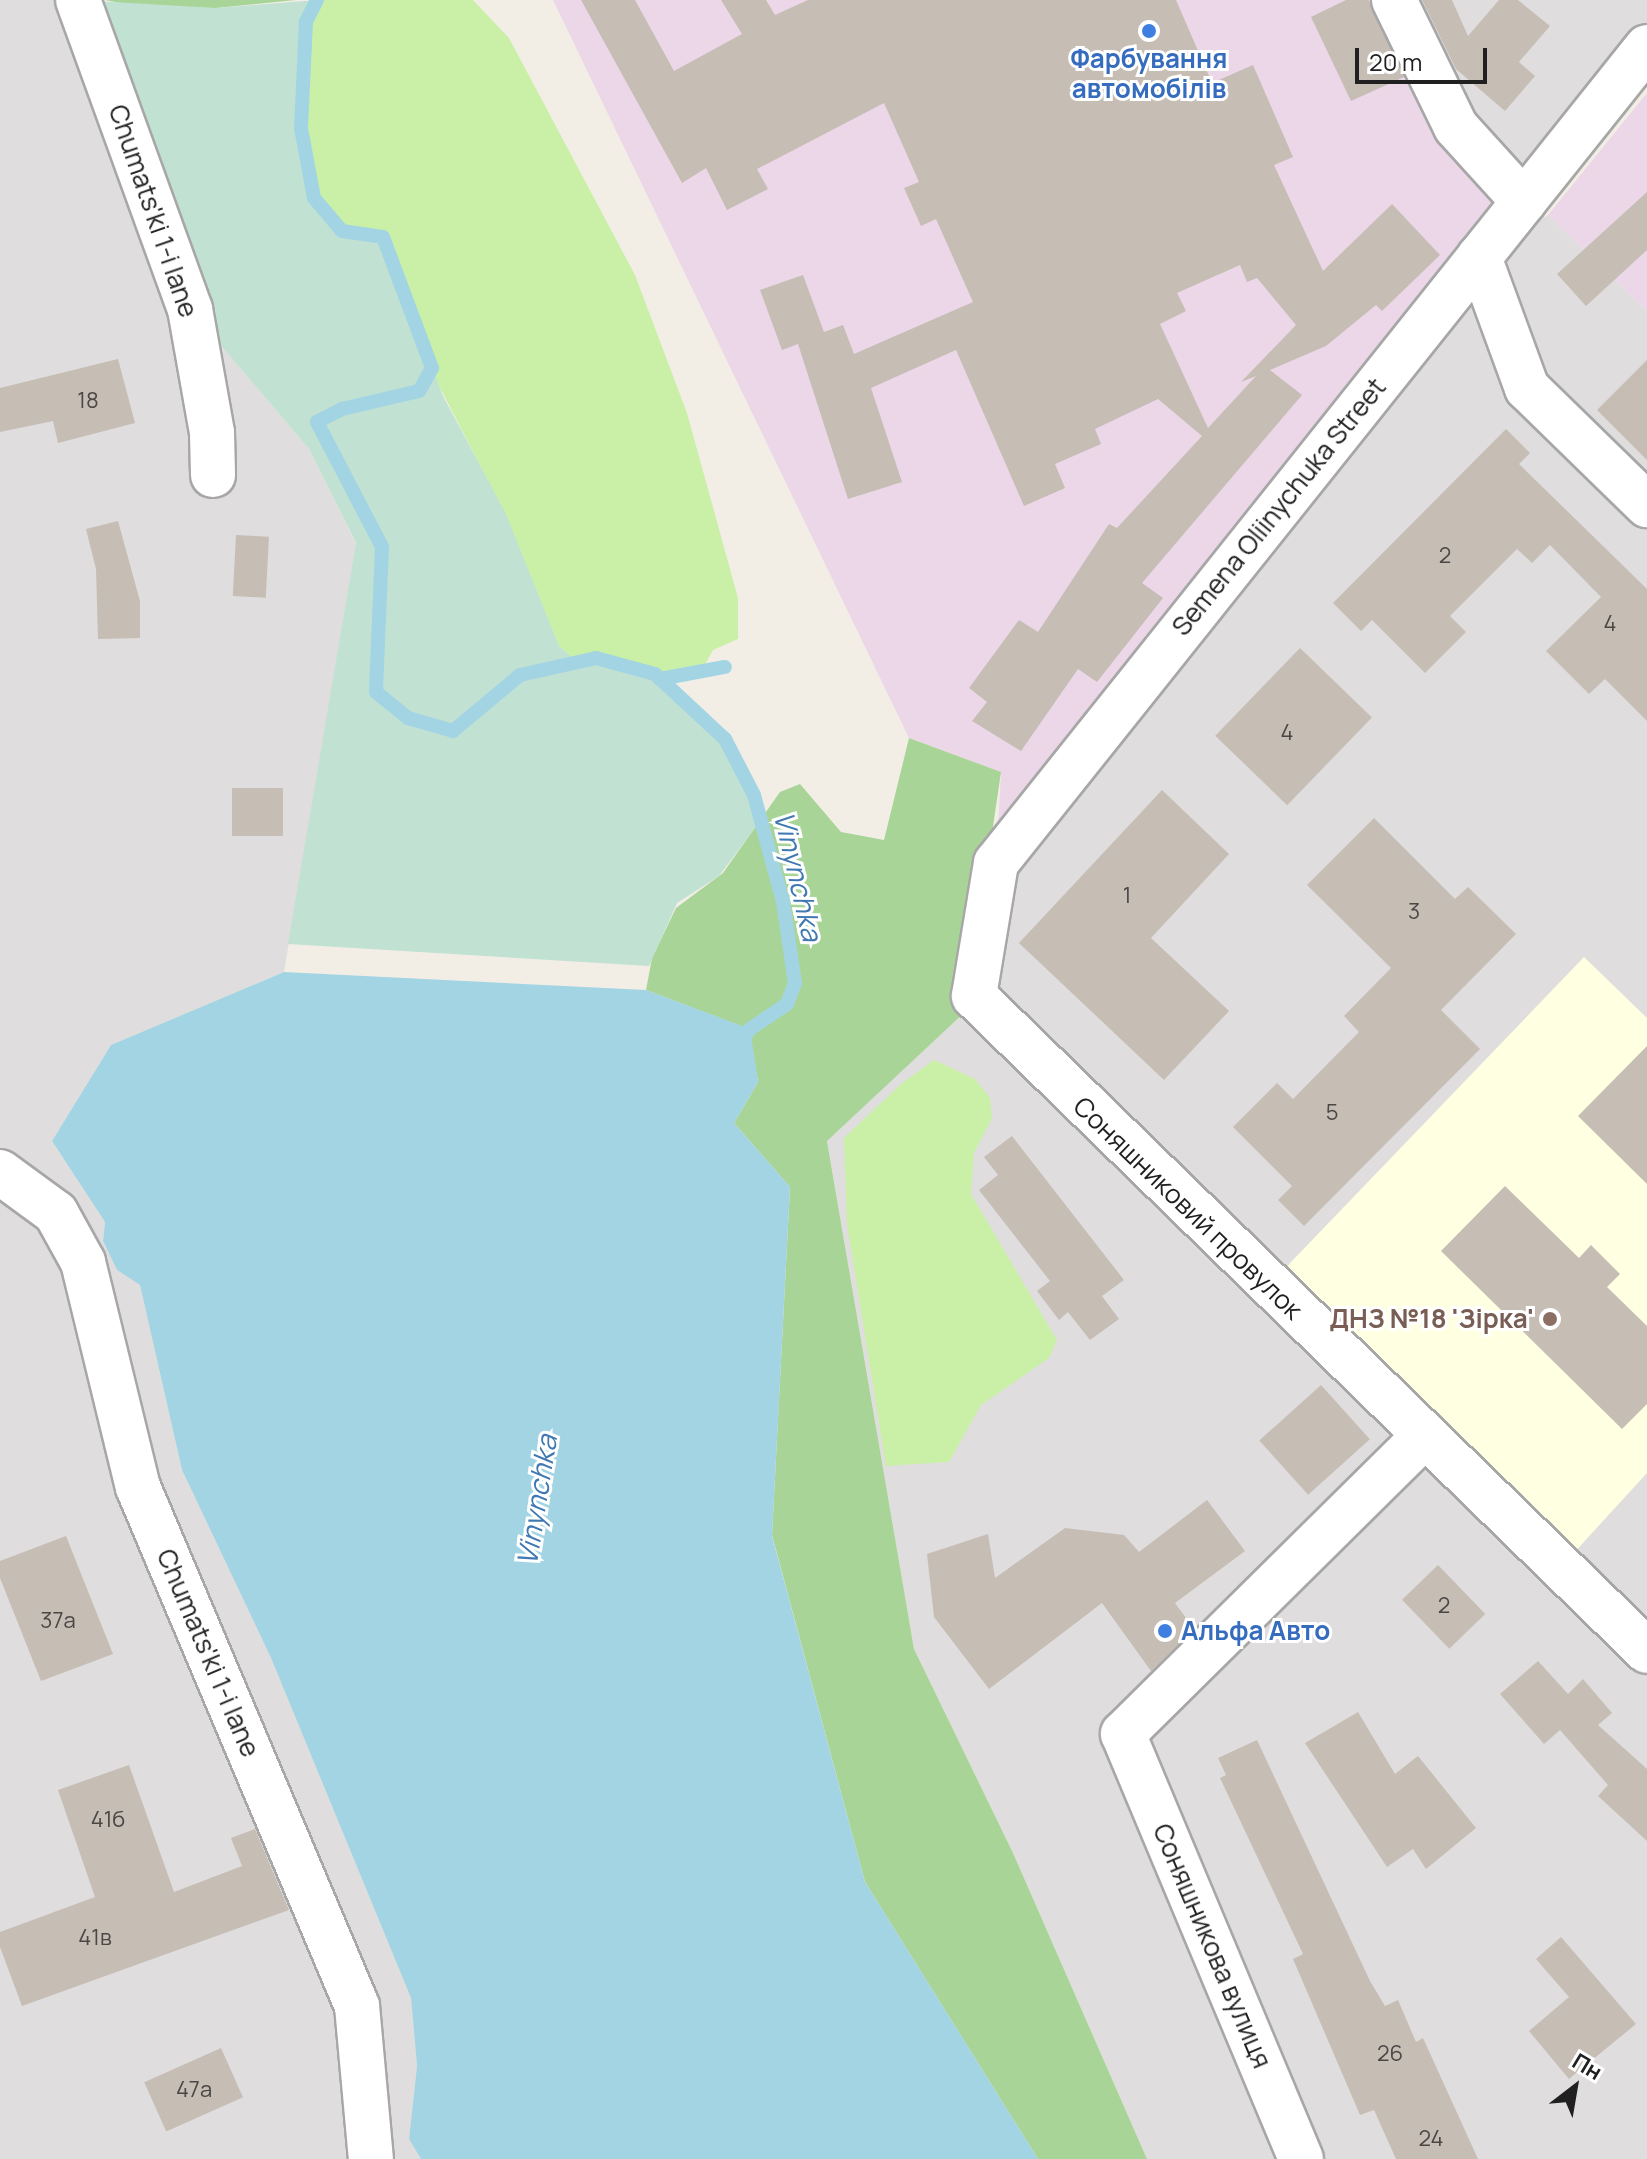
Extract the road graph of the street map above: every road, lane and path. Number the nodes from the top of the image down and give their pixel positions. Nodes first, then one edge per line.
1 (78, 0) edge
2 (1394, 0) edge
3 (1647, 47) edge
4 (1524, 202) junction
5 (1479, 257) junction
6 (213, 475) dead end
7 (1647, 505) edge
8 (974, 996) joint
9 (0, 1172) edge
10 (1424, 1436) junction
11 (1647, 1651) edge
12 (371, 2159) edge
13 (1301, 2159) edge

1 - 6 street, Chumats'ki 1-i lane
2 - 4 street
3 - 4 street, Semena Oliinychuka Street
4 - 5 street, Semena Oliinychuka Street
5 - 7 street
5 - 8 street, Semena Oliinychuka Street
8 - 10 street, Соняшниковий провулок
9 - 12 street, Chumats'ki 1-i lane
10 - 11 street, Соняшниковий провулок
10 - 13 street, Соняшникова вулиця

